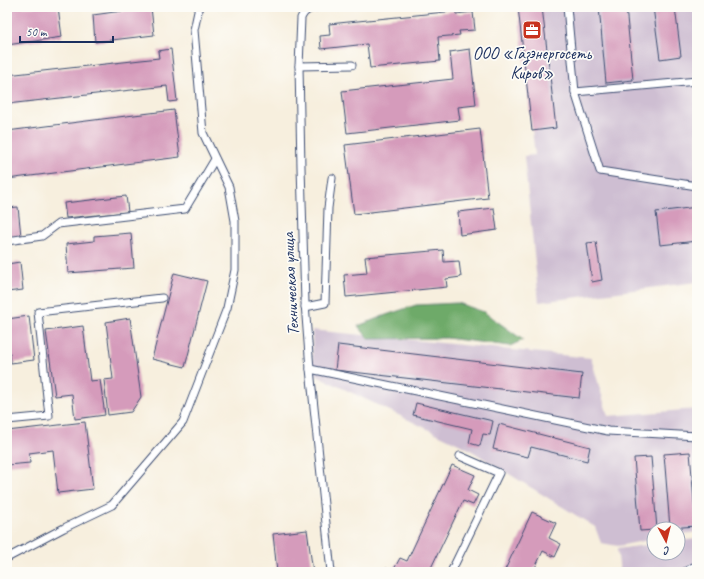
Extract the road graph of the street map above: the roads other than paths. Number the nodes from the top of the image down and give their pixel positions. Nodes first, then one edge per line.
1 (199, 7) edge
2 (320, 7) edge
3 (567, 7) edge
4 (352, 65) dead end
5 (299, 66) junction
6 (697, 81) edge
7 (575, 92) junction
8 (215, 159) junction
9 (332, 178) dead end
10 (697, 186) edge
11 (7, 241) edge
12 (162, 298) dead end
13 (306, 307) junction
14 (310, 369) junction
15 (7, 420) edge
16 (697, 436) edge
17 (460, 456) dead end
18 (7, 558) edge
19 (697, 567) edge
20 (331, 572) edge
21 (451, 572) edge
22 (685, 572) edge

1 - 8 lane
2 - 5 lane, Техническая улица
3 - 7 lane
4 - 5 lane
5 - 13 lane, Техническая улица
6 - 7 lane
7 - 10 lane
8 - 11 lane
8 - 18 lane
9 - 13 lane
12 - 15 lane
13 - 14 lane, Техническая улица
14 - 16 lane
14 - 20 lane, Техническая улица
17 - 21 lane
19 - 22 lane

